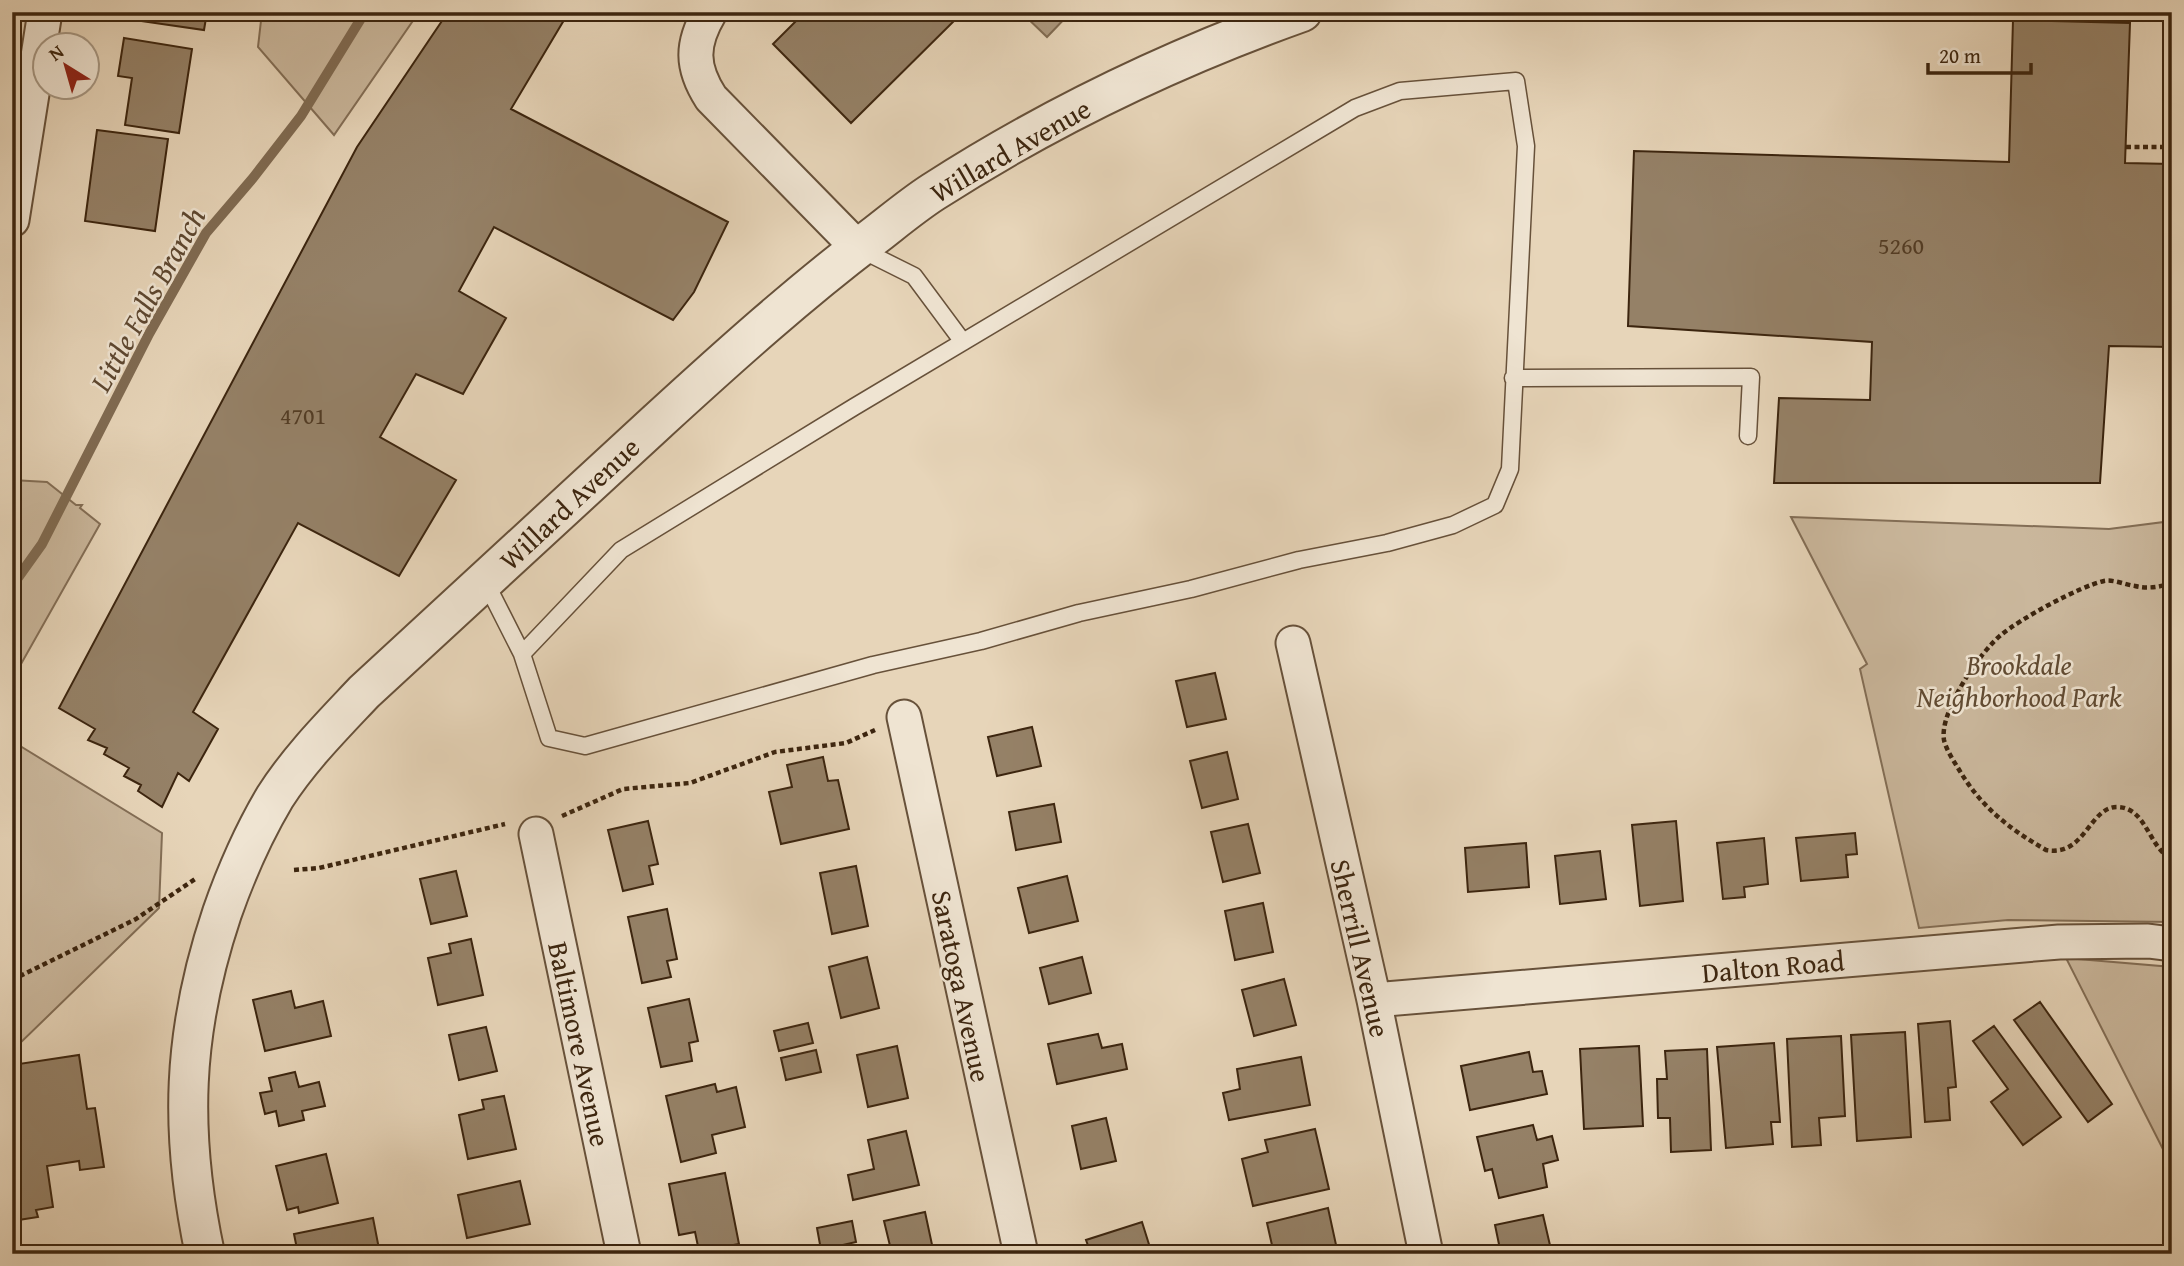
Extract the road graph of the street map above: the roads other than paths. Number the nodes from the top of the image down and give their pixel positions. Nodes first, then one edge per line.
1 (45, 12) edge
2 (710, 12) edge
3 (1302, 12) edge
4 (12, 220) edge
5 (858, 248) junction
6 (963, 342) junction
7 (1513, 378) junction
8 (1748, 436) dead end
9 (485, 581) junction
10 (1293, 643) dead end
11 (522, 654) junction
12 (904, 717) road end
13 (536, 834) road end
14 (2172, 944) edge
15 (1374, 1000) junction
16 (205, 1254) edge
17 (624, 1254) edge
18 (1021, 1254) edge
19 (1426, 1254) edge

1 - 4 street
2 - 5 street
3 - 5 street, Willard Avenue
5 - 6 lane
5 - 9 street, Willard Avenue
6 - 7 lane
6 - 11 lane
7 - 8 lane
7 - 11 lane
9 - 11 lane
9 - 16 street, Willard Avenue
10 - 15 street, Sherrill Avenue
12 - 18 street, Saratoga Avenue
13 - 17 street, Baltimore Avenue
14 - 15 street, Dalton Road
15 - 19 street, Sherrill Avenue

